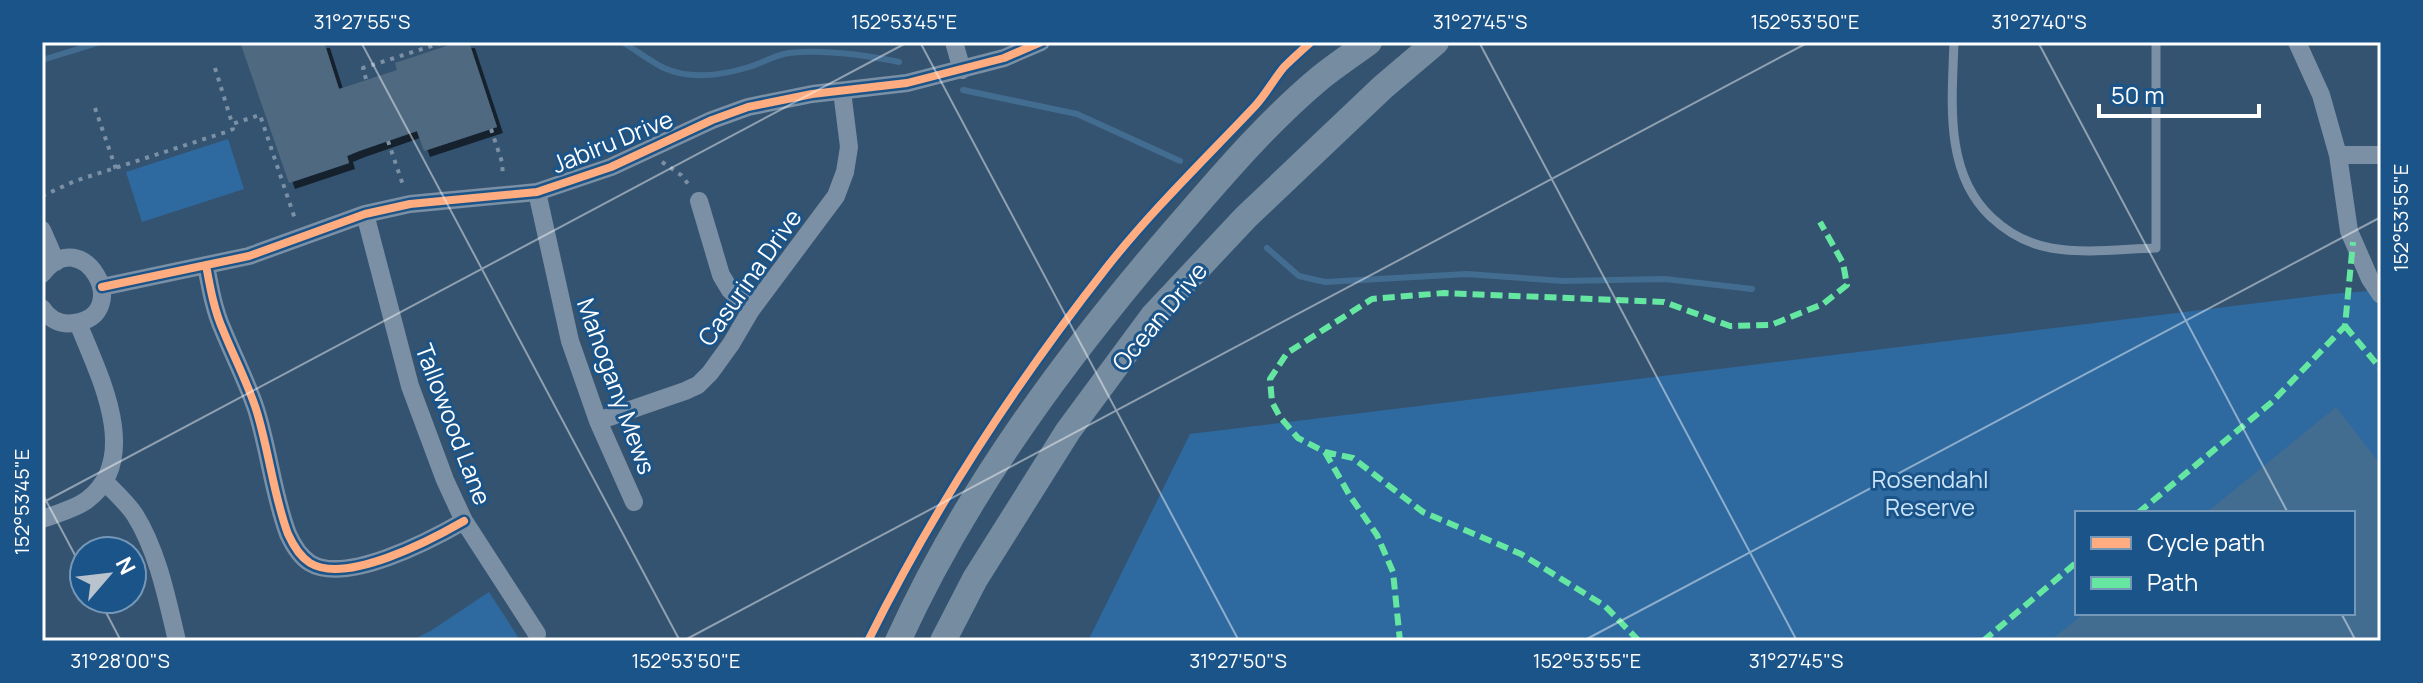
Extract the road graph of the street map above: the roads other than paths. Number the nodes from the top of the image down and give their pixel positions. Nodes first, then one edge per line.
1 (954, 42) edge
2 (1041, 42) edge
3 (1369, 42) edge
4 (1436, 42) edge
5 (1954, 42) edge
6 (2156, 42) edge
7 (2297, 42) edge
8 (962, 70) junction
9 (842, 91) junction
10 (2338, 155) junction
11 (2381, 155) edge
12 (537, 192) junction
13 (699, 201) road end
14 (365, 214) junction
15 (42, 230) edge
16 (206, 265) junction
17 (49, 268) edge
18 (102, 287) junction
19 (2381, 295) edge
20 (42, 308) edge
21 (751, 310) junction
22 (78, 323) junction
23 (598, 421) junction
24 (105, 482) junction
25 (634, 502) dead end
26 (42, 519) edge
27 (464, 521) junction
28 (537, 634) dead end
29 (177, 641) edge
30 (898, 641) edge
31 (943, 641) edge

1 - 8 street
2 - 8 street, Jabiru Drive
3 - 30 main road, Ocean Drive
4 - 31 main road, Ocean Drive
5 - 6 lane
7 - 10 street
8 - 9 street, Jabiru Drive
9 - 12 street, Jabiru Drive
9 - 21 street, Casurina Drive
10 - 11 street
10 - 19 street
12 - 14 street, Jabiru Drive
12 - 23 street, Mahogany Mews
13 - 21 street
14 - 16 street, Jabiru Drive
14 - 27 street, Tallowood Lane
15 - 17 street
16 - 18 street, Jabiru Drive
16 - 27 street
17 - 18 street
18 - 22 street
20 - 22 street
21 - 23 street, Casurina Drive
22 - 24 street
23 - 25 street, Mahogany Mews
24 - 26 street
24 - 29 street
27 - 28 street, Tallowood Lane

